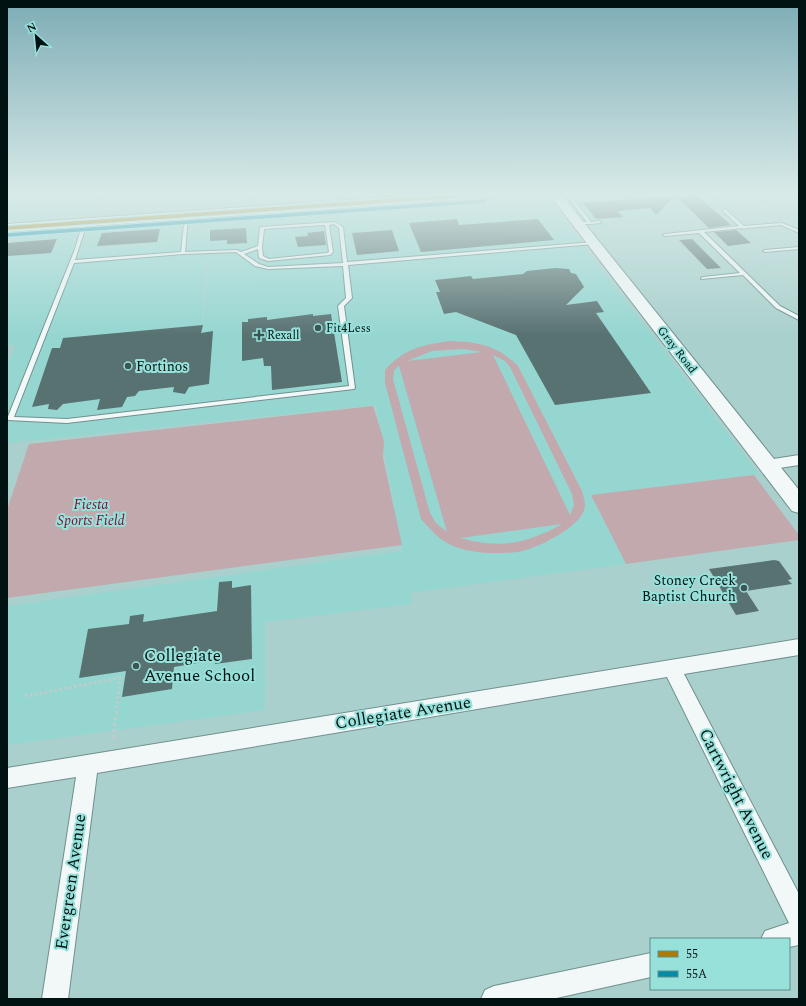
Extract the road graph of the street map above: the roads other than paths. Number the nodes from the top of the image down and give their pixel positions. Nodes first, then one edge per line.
1 (78, 241) edge
2 (184, 241) edge
3 (261, 241) edge
4 (329, 241) edge
5 (343, 241) edge
6 (710, 241) edge
7 (594, 243) joint
8 (260, 247) junction
9 (799, 248) edge
10 (765, 251) dead end
11 (183, 253) junction
12 (241, 253) junction
13 (71, 262) junction
14 (345, 264) junction
15 (746, 276) junction
16 (703, 278) dead end
17 (799, 318) edge
18 (799, 460) edge
19 (767, 465) junction
20 (799, 505) edge
21 (799, 647) edge
22 (672, 669) junction
23 (88, 765) junction
24 (7, 778) edge
25 (799, 918) edge
26 (799, 933) edge
27 (777, 938) edge
28 (650, 965) edge
29 (55, 999) edge
30 (494, 999) edge

1 - 13 lane
2 - 11 lane
3 - 8 lane
4 - 8 lane
5 - 14 lane
6 - 15 lane
7 - 14 lane
7 - 19 main road, Gray Road
8 - 12 lane
9 - 10 lane
11 - 12 lane
11 - 13 lane
12 - 14 lane
13 - 14 lane
15 - 16 lane
15 - 17 lane
18 - 19 street
19 - 20 main road, Gray Road
21 - 22 street, Collegiate Avenue
22 - 23 street, Collegiate Avenue
22 - 25 street, Cartwright Avenue
23 - 24 street, Collegiate Avenue
23 - 29 street, Evergreen Avenue
26 - 27 street
28 - 30 street

